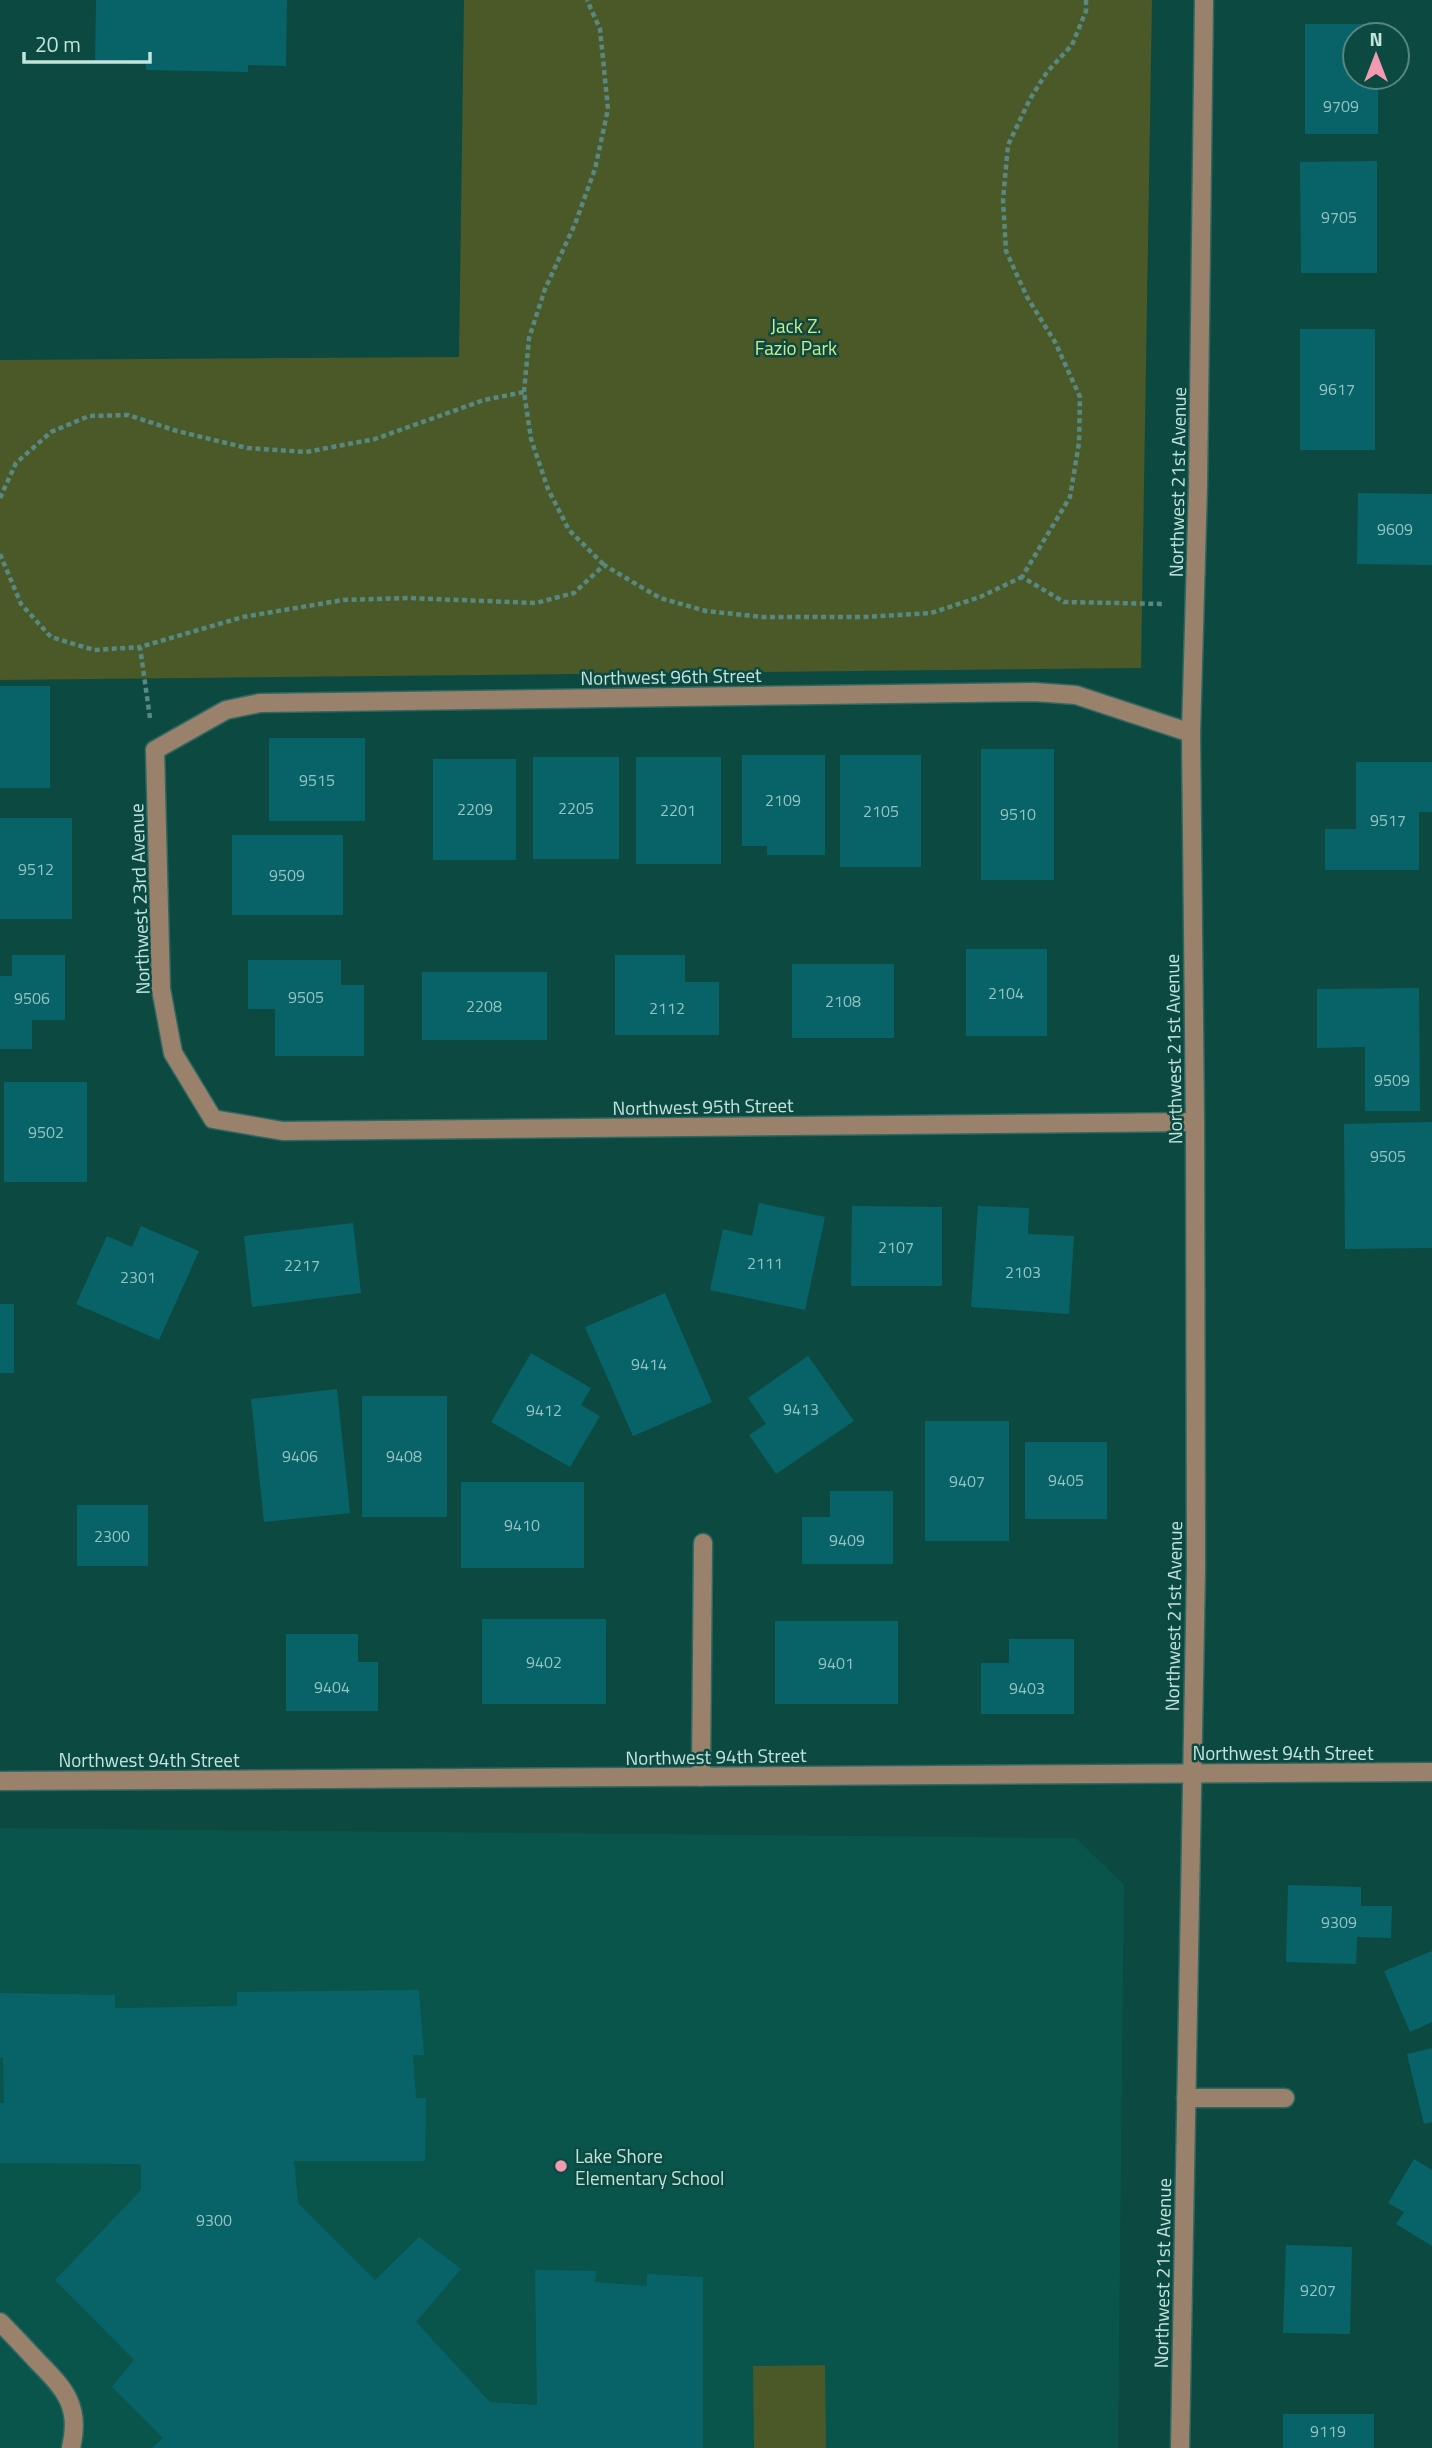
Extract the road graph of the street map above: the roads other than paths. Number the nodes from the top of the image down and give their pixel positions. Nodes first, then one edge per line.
1 (1205, 0) edge
2 (1191, 733) junction
3 (155, 750) joint
4 (213, 1119) joint
5 (1195, 1122) junction
6 (703, 1543) dead end
7 (1432, 1772) edge
8 (1192, 1773) junction
9 (701, 1777) junction
10 (0, 1781) edge
11 (1186, 2098) junction
12 (1285, 2098) dead end
13 (0, 2322) edge
14 (71, 2448) edge
15 (1180, 2448) edge

1 - 2 street, Northwest 21st Avenue
2 - 3 street, Northwest 96th Street
2 - 5 street, Northwest 21st Avenue
3 - 4 street, Northwest 23rd Avenue
4 - 5 street, Northwest 95th Street
5 - 8 street, Northwest 21st Avenue
6 - 9 street
7 - 8 street, Northwest 94th Street
8 - 9 street, Northwest 94th Street
8 - 11 street, Northwest 21st Avenue
9 - 10 street, Northwest 94th Street
11 - 12 street
11 - 15 street, Northwest 21st Avenue
13 - 14 street

